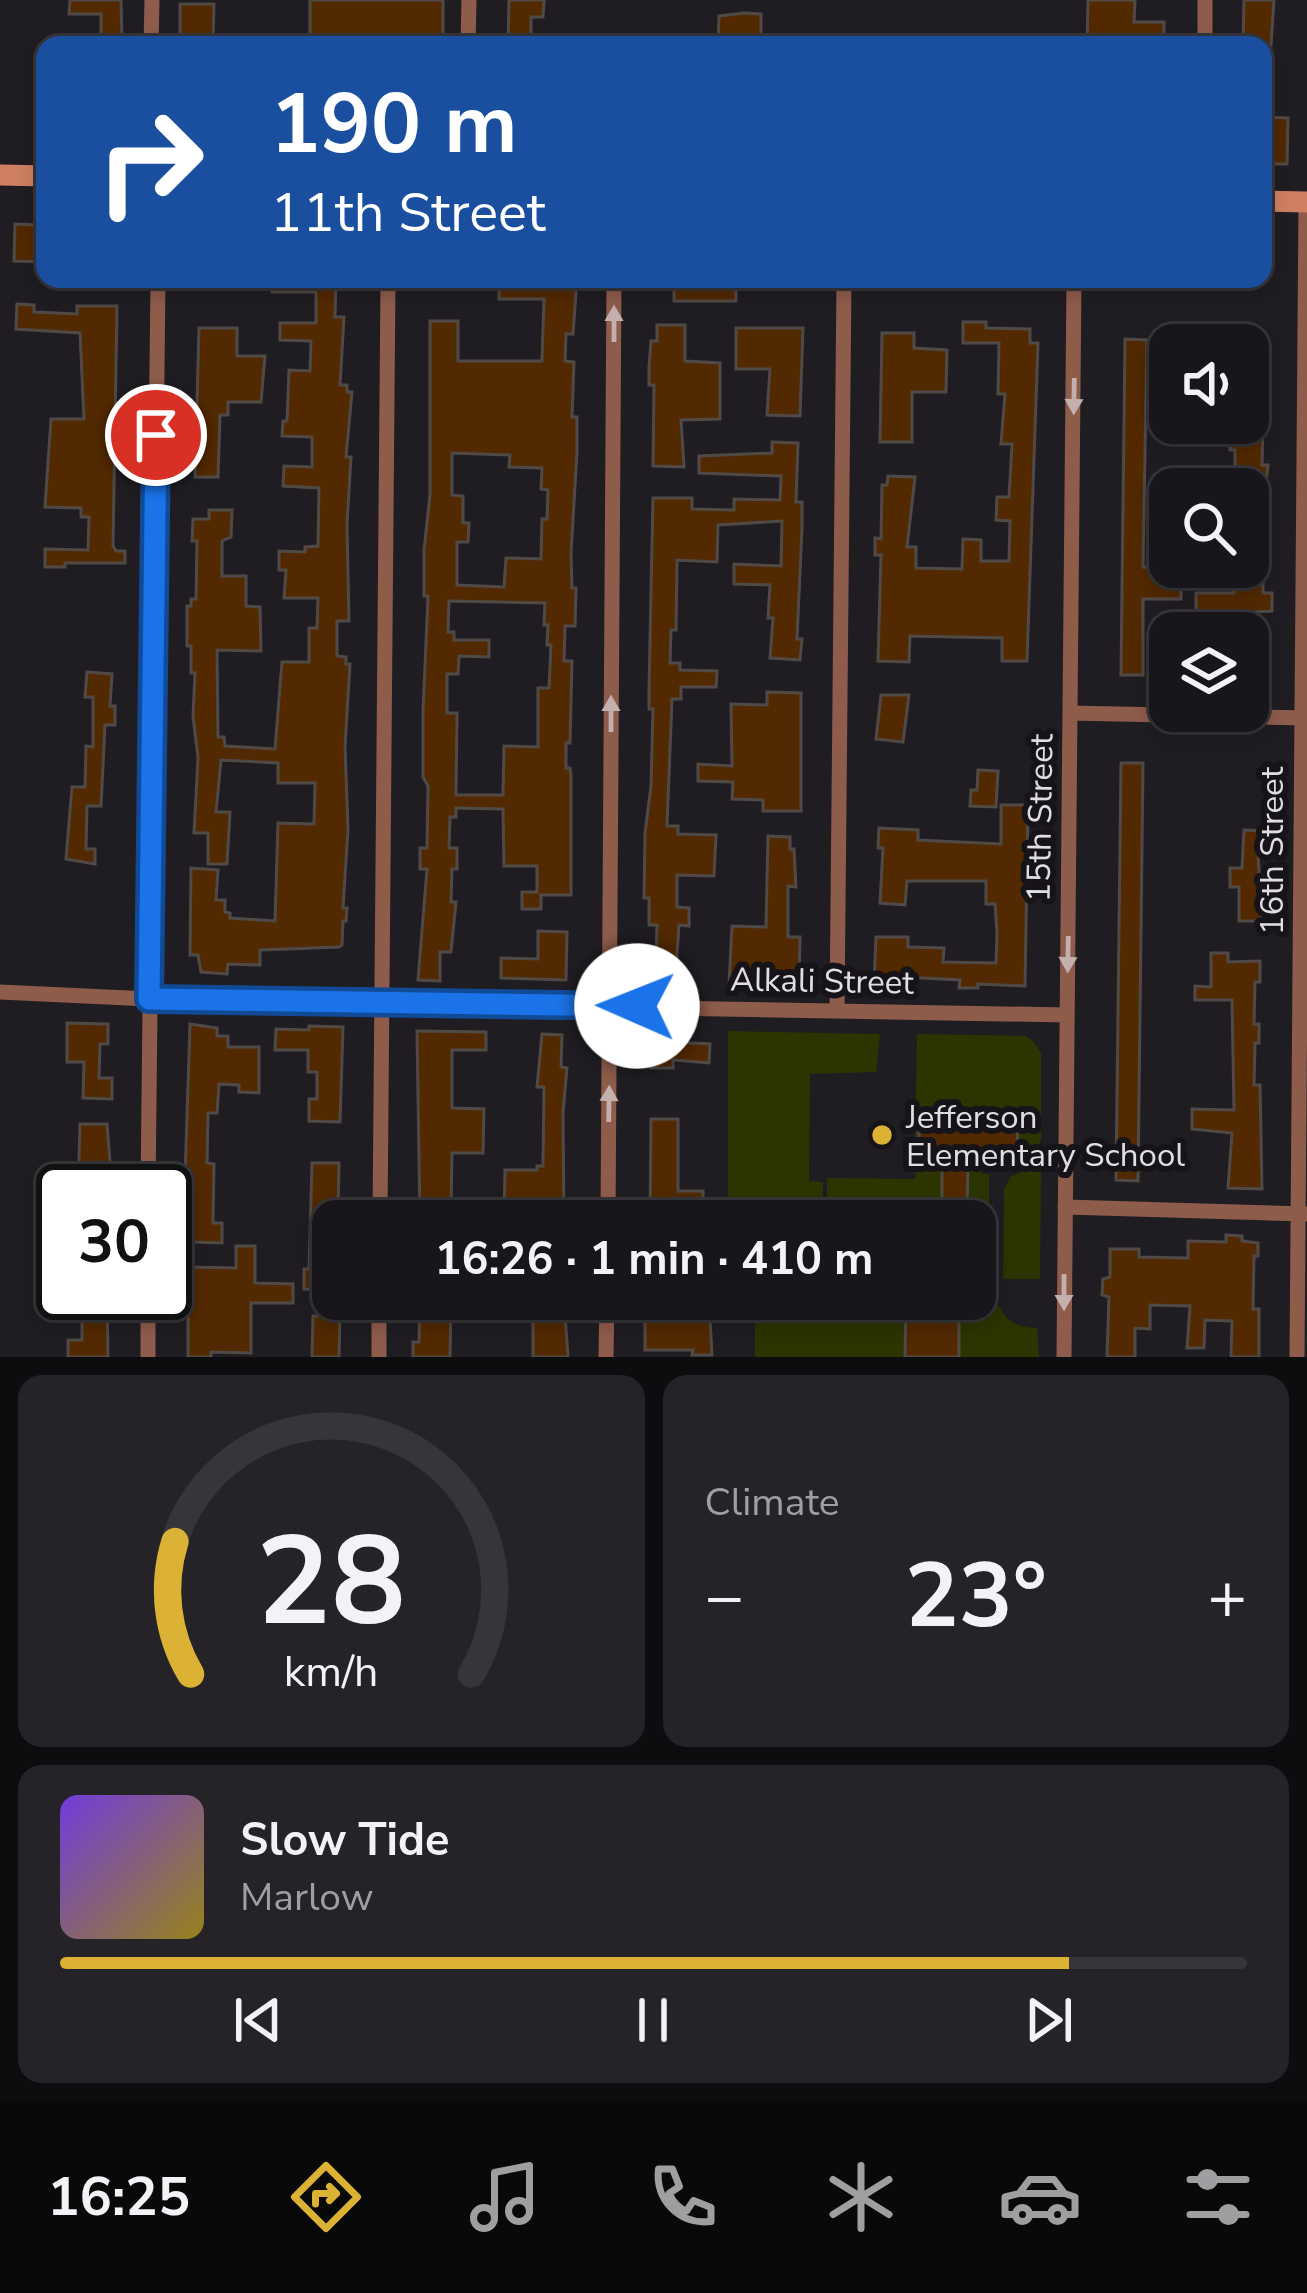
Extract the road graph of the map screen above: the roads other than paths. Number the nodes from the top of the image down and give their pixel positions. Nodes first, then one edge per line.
1 (152, 0) edge
2 (469, 0) edge
3 (1205, 0) edge
4 (152, 36) edge
5 (468, 36) edge
6 (1205, 36) edge
7 (0, 175) edge
8 (36, 176) edge
9 (1272, 201) edge
10 (1306, 202) edge
11 (158, 288) edge
12 (388, 288) edge
13 (614, 288) edge
14 (844, 288) edge
15 (1075, 288) edge
16 (1070, 713) junction
17 (1304, 718) edge
18 (0, 992) edge
19 (149, 999) junction
20 (380, 1002) junction
21 (609, 1006) junction
22 (837, 1010) junction
23 (1067, 1015) junction
24 (148, 1164) edge
25 (380, 1200) edge
26 (608, 1200) edge
27 (1065, 1207) junction
28 (1303, 1213) edge
29 (148, 1320) edge
30 (379, 1320) edge
31 (607, 1320) edge
32 (148, 1357) edge
33 (379, 1357) edge
34 (606, 1357) edge
35 (1064, 1357) edge
36 (1297, 1357) edge

1 - 4 street
2 - 5 street
3 - 6 street
7 - 8 main road
9 - 10 main road
10 - 17 street, 16th Street
11 - 19 street
12 - 20 street
21 -> 13 street
14 - 22 street
15 -> 16 street, 15th Street
16 - 17 street
16 -> 23 street, 15th Street
17 - 28 street, 16th Street
18 - 19 street, Alkali Street
19 - 20 street, Alkali Street
19 - 24 street
20 - 21 street, Alkali Street
20 - 25 street
21 - 22 street, Alkali Street
26 -> 21 street
22 - 23 street, Alkali Street
23 - 27 street, 15th Street
27 - 28 street
27 -> 35 street, 15th Street
28 - 36 street, 16th Street
29 - 32 street
30 - 33 street
31 - 34 street

